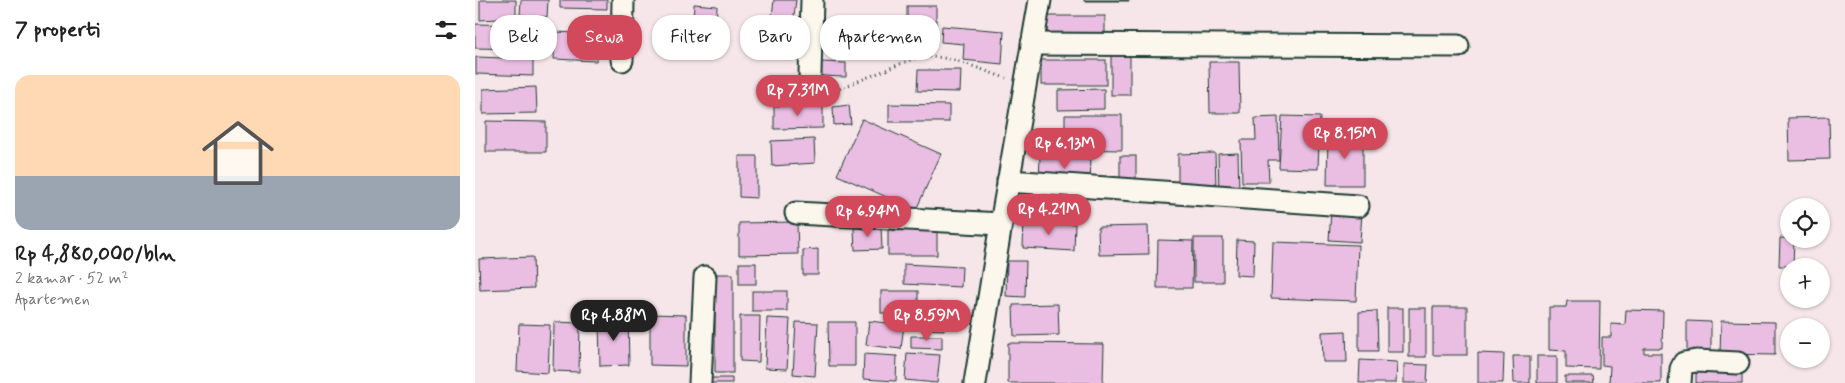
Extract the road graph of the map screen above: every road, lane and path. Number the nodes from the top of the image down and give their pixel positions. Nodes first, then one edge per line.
1 (623, 0) edge
2 (812, 0) edge
3 (1040, 0) edge
4 (623, 15) edge
5 (1032, 44) junction
6 (1458, 46) dead end
7 (810, 74) joint
8 (1025, 83) junction
9 (1008, 181) junction
10 (1358, 206) dead end
11 (796, 213) dead end
12 (1001, 224) junction
13 (705, 277) dead end
14 (1738, 363) dead end
15 (700, 383) edge
16 (975, 383) edge
17 (1680, 383) edge

1 - 4 street
2 - 7 street
3 - 5 street
5 - 6 street
5 - 8 street
7 - 8 path
8 - 9 street
9 - 10 street
9 - 12 street
11 - 12 street
12 - 16 street
13 - 15 street
14 - 17 street

